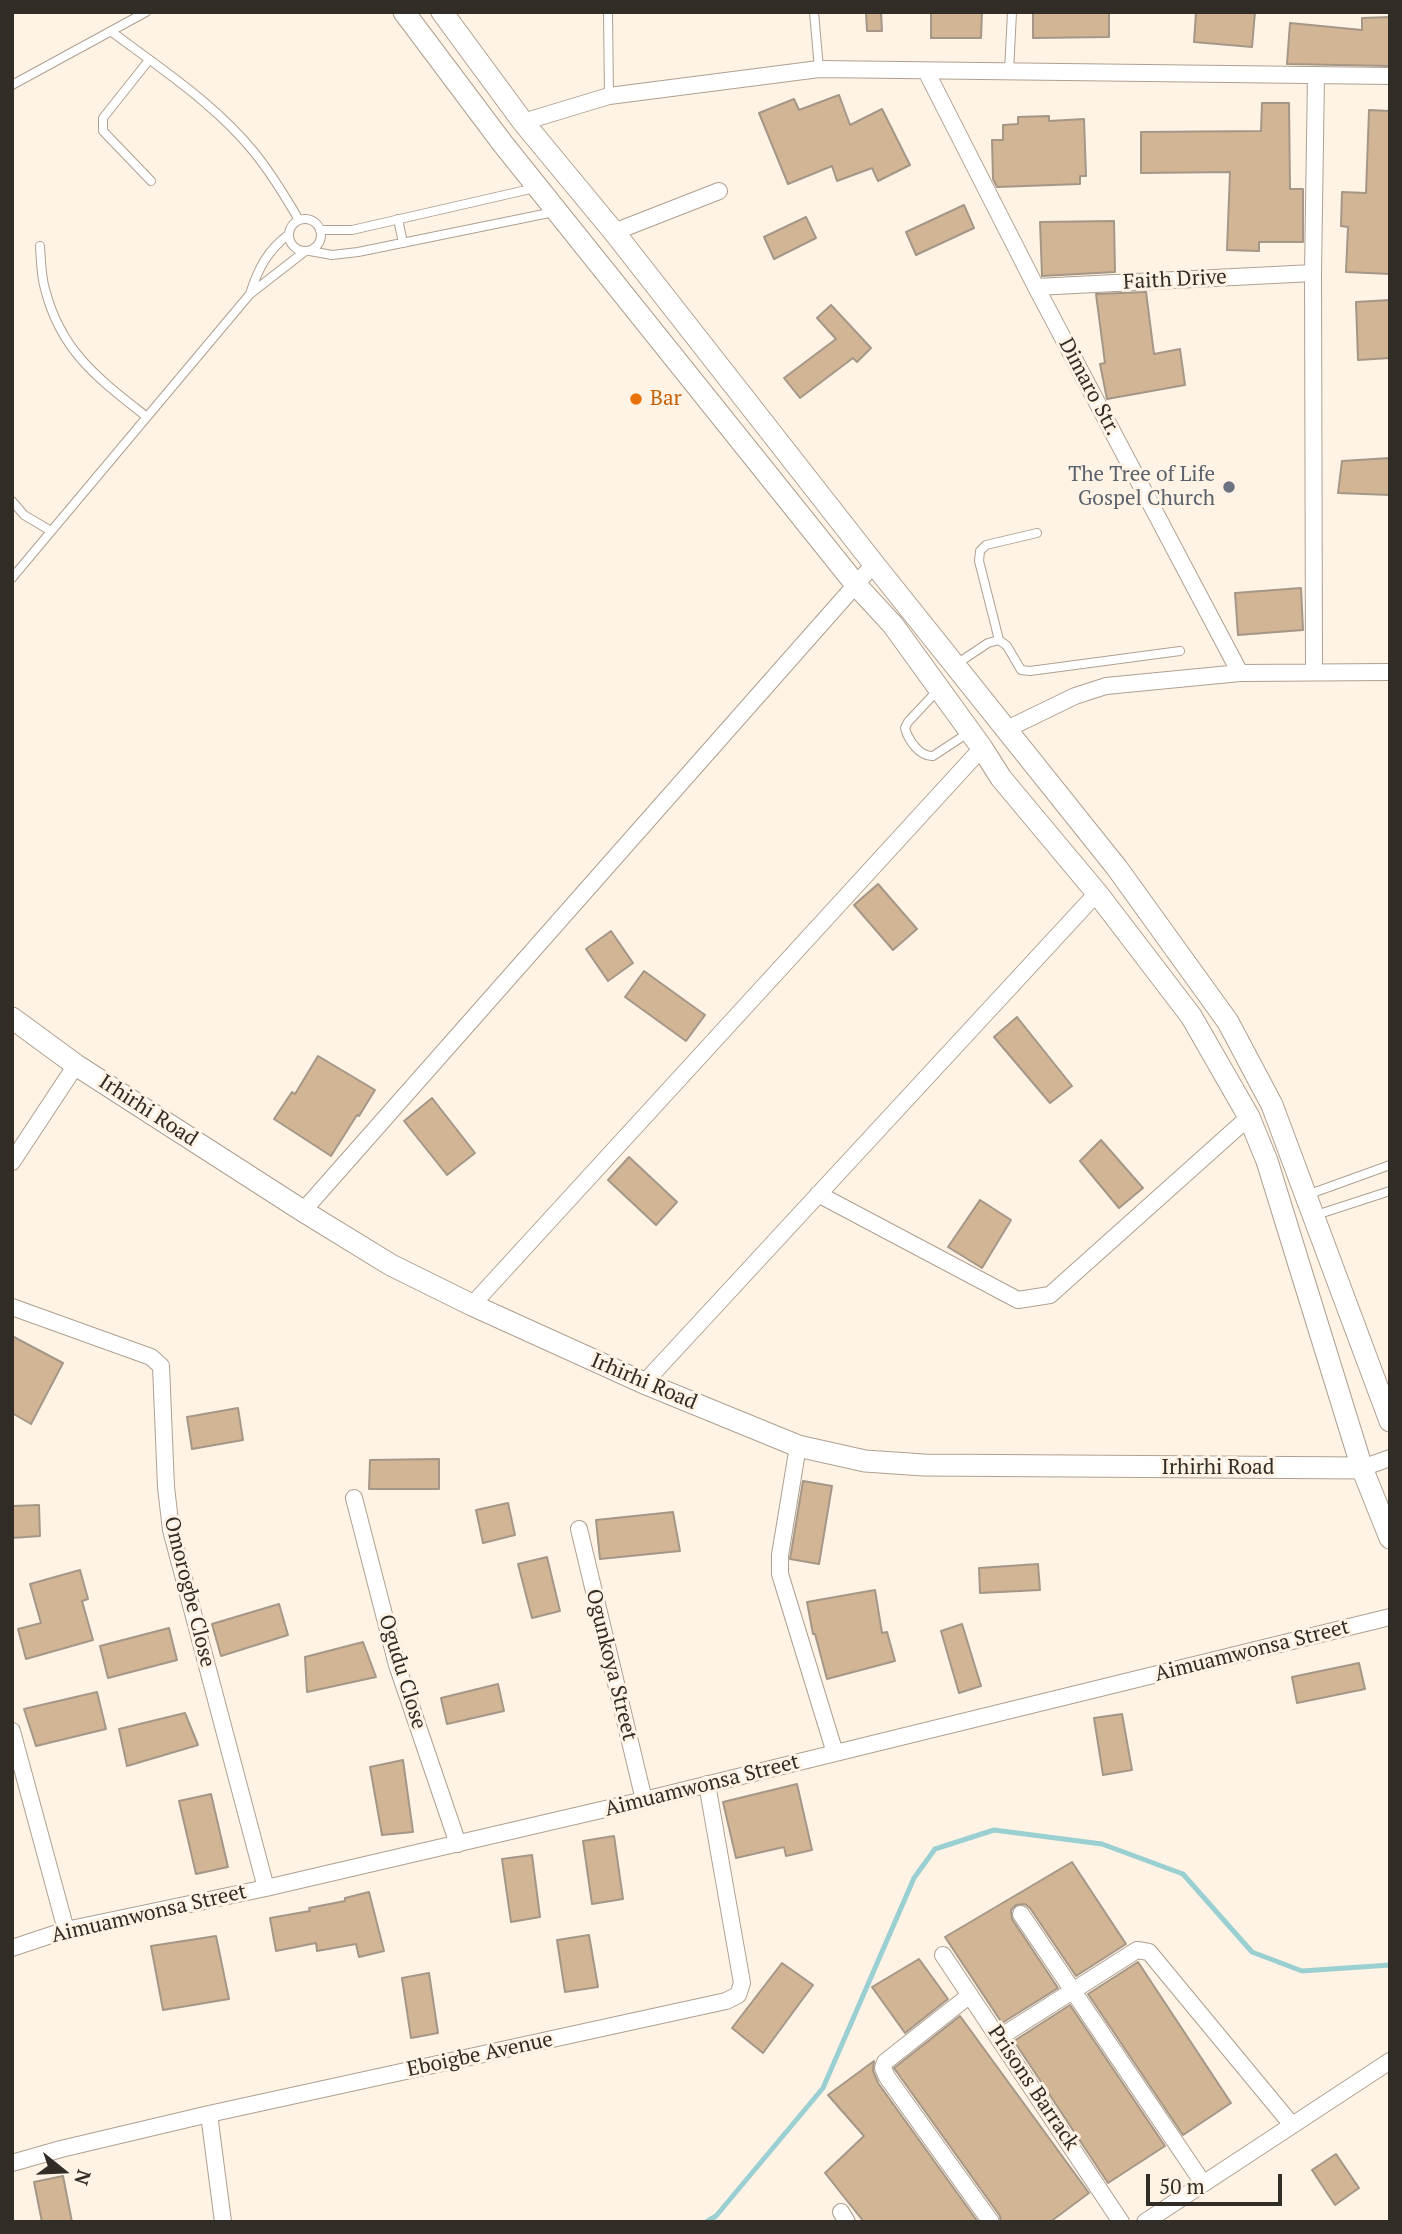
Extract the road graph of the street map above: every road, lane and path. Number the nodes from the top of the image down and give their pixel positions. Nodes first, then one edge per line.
1 (146, 12) edge
2 (404, 12) edge
3 (442, 12) edge
4 (608, 12) edge
5 (814, 12) edge
6 (1013, 12) edge
7 (112, 32) junction
8 (149, 60) junction
9 (819, 69) junction
10 (926, 71) junction
11 (1009, 72) junction
12 (1316, 75) junction
13 (1390, 76) edge
14 (12, 85) edge
15 (609, 96) junction
16 (523, 122) junction
17 (151, 181) dead end
18 (538, 187) junction
19 (719, 191) dead end
20 (558, 211) junction
21 (398, 219) junction
22 (299, 220) junction
23 (320, 230) junction
24 (614, 232) junction
25 (288, 235) junction
26 (403, 243) junction
27 (40, 246) dead end
28 (307, 251) junction
29 (1314, 273) junction
30 (1036, 287) junction
31 (250, 294) junction
32 (147, 417) junction
33 (12, 501) edge
34 (51, 531) junction
35 (1037, 533) dead end
36 (874, 564) junction
37 (12, 578) edge
38 (857, 586) junction
39 (999, 640) junction
40 (1180, 651) dead end
41 (955, 665) junction
42 (1390, 671) edge
43 (1314, 672) junction
44 (1240, 673) junction
45 (939, 688) junction
46 (1007, 729) junction
47 (976, 740) junction
48 (1097, 892) junction
49 (12, 1017) edge
50 (76, 1065) junction
51 (1249, 1116) junction
52 (12, 1162) edge
53 (1390, 1165) edge
54 (1390, 1191) edge
55 (818, 1194) junction
56 (1305, 1195) junction
57 (303, 1211) junction
58 (1313, 1216) junction
59 (472, 1305) junction
60 (12, 1307) edge
61 (644, 1383) junction
62 (1390, 1421) edge
63 (798, 1446) junction
64 (1390, 1458) edge
65 (1362, 1468) junction
66 (354, 1498) dead end
67 (579, 1529) dead end
68 (1390, 1538) edge
69 (1390, 1617) edge
70 (12, 1731) edge
71 (835, 1753) junction
72 (708, 1784) junction
73 (644, 1800) junction
74 (458, 1844) junction
75 (266, 1888) junction
76 (1021, 1914) dead end
77 (66, 1930) junction
78 (12, 1948) edge
79 (943, 1955) dead end
80 (1073, 1990) junction
81 (970, 1994) junction
82 (1000, 2037) junction
83 (1390, 2061) edge
84 (209, 2114) junction
85 (1292, 2125) junction
86 (12, 2163) edge
87 (1203, 2183) junction
88 (223, 2222) edge
89 (991, 2222) edge
90 (1121, 2222) edge
91 (1145, 2222) edge

1 - 7 lane
2 - 18 main road
3 - 16 main road
4 - 15 lane
5 - 9 lane
6 - 11 lane
7 - 8 lane
7 - 14 lane
8 - 17 lane
8 - 22 lane
9 - 10 street
9 - 15 street
10 - 11 street
10 - 30 street, Dimaro Str.
11 - 12 street
12 - 13 street
12 - 29 street
15 - 16 street
16 - 24 main road
18 - 20 main road
18 - 21 lane
19 - 24 street
20 - 26 lane
20 - 38 main road
21 - 23 lane
21 - 26 lane
22 - 23 lane
22 - 25 lane
23 - 28 lane
24 - 36 main road
25 - 28 lane
25 - 31 lane
26 - 28 lane
27 - 32 lane
28 - 31 lane
29 - 30 street, Faith Drive
29 - 43 street
30 - 44 street, Dimaro Str.
31 - 32 lane
32 - 34 lane
33 - 34 lane
34 - 37 lane
35 - 39 lane
36 - 38 street
36 - 41 main road
38 - 45 main road
38 - 57 street
39 - 40 lane
39 - 41 lane
41 - 46 main road
42 - 43 street
43 - 44 street
44 - 46 street
45 - 47 main road
45 - 47 lane
46 - 56 main road
47 - 48 main road
47 - 59 street
48 - 51 main road
48 - 55 street
49 - 50 main road, Irhirhi Road
50 - 52 street
50 - 57 main road, Irhirhi Road
51 - 55 street
51 - 65 main road
53 - 56 lane
54 - 58 lane
55 - 61 street
56 - 58 main road
57 - 59 main road, Irhirhi Road
58 - 62 main road
59 - 61 main road, Irhirhi Road
60 - 75 street, Omorogbe Close
61 - 63 main road, Irhirhi Road
63 - 65 main road, Irhirhi Road
63 - 71 street
64 - 65 street
65 - 68 main road
66 - 74 street, Ogudu Close
67 - 73 street, Ogunkoya Street
69 - 71 street, Aimuamwonsa Street
70 - 77 street
71 - 72 street, Aimuamwonsa Street
72 - 73 street, Aimuamwonsa Street
72 - 84 street, Eboigbe Avenue
73 - 74 street, Aimuamwonsa Street
74 - 75 street, Aimuamwonsa Street
75 - 77 street, Aimuamwonsa Street
76 - 80 street
77 - 78 street, Aimuamwonsa Street
79 - 81 street, Prisons Barrack
80 - 82 street
80 - 85 street
80 - 87 street
81 - 82 street, Prisons Barrack
81 - 89 street
82 - 90 street, Prisons Barrack
83 - 85 street
84 - 86 street, Eboigbe Avenue
84 - 88 street
85 - 87 street
87 - 91 street

